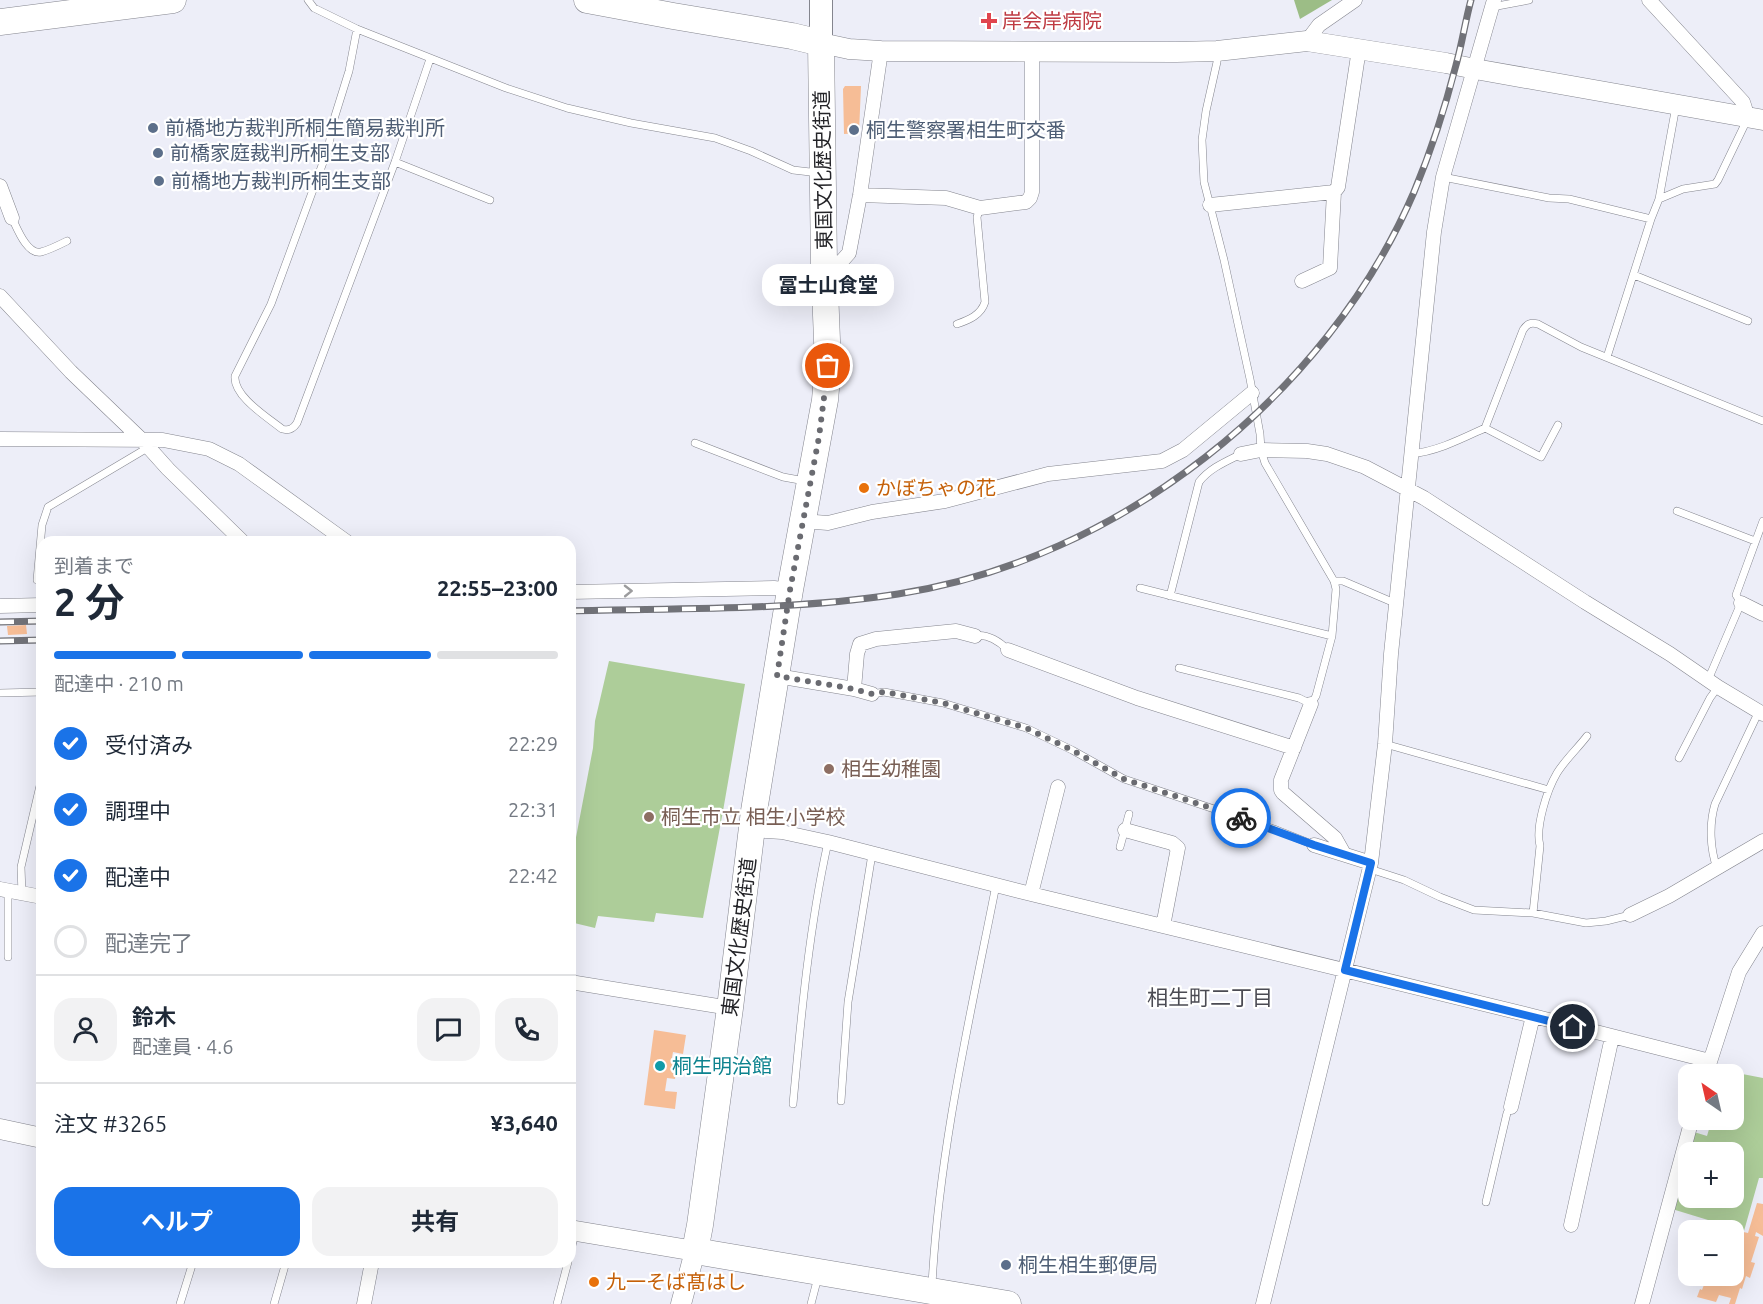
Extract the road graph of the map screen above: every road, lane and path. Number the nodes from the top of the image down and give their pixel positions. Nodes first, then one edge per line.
1 (173, 0) edge
2 (308, 0) edge
3 (587, 0) edge
4 (820, 0) edge
5 (1355, 0) edge
6 (1529, 0) edge
7 (1649, 0) edge
8 (1493, 4) edge
9 (0, 22) edge
10 (357, 29) junction
11 (1307, 41) junction
12 (821, 43) junction
13 (1359, 49) junction
14 (881, 51) junction
15 (1032, 51) junction
16 (1217, 51) junction
17 (430, 59) junction
18 (1475, 69) junction
19 (1676, 105) junction
20 (1754, 118) edge
21 (395, 162) junction
22 (823, 173) junction
23 (1443, 177) junction
24 (0, 186) edge
25 (1334, 192) junction
26 (860, 195) junction
27 (1659, 199) junction
28 (490, 200) dead end
29 (1210, 205) junction
30 (980, 208) junction
31 (12, 218) joint
32 (1651, 219) junction
33 (67, 241) dead end
34 (824, 264) junction
35 (1634, 275) junction
36 (1302, 281) dead end
37 (0, 296) edge
38 (1748, 321) dead end
39 (957, 324) dead end
40 (1607, 357) junction
41 (1252, 393) junction
42 (1763, 421) edge
43 (1558, 426) dead end
44 (1485, 428) junction
45 (0, 439) edge
46 (146, 443) junction
47 (695, 443) dead end
48 (1260, 450) junction
49 (1241, 454) joint
50 (1411, 454) junction
51 (810, 482) junction
52 (1408, 489) junction
53 (1677, 510) dead end
54 (802, 520) junction
55 (1763, 521) edge
56 (41, 536) edge
57 (237, 536) edge
58 (339, 536) edge
59 (1755, 541) junction
60 (1334, 581) junction
61 (1140, 588) dead end
62 (790, 590) junction
63 (576, 592) edge
64 (1170, 596) junction
65 (1741, 603) junction
66 (1396, 604) junction
67 (36, 605) edge
68 (0, 606) edge
69 (1763, 614) edge
70 (975, 636) joint
71 (1332, 636) junction
72 (1008, 650) joint
73 (1179, 668) dead end
74 (777, 676) junction
75 (1713, 683) junction
76 (854, 689) junction
77 (36, 692) edge
78 (0, 693) edge
79 (872, 694) joint
80 (1311, 704) junction
81 (1761, 712) edge
82 (1587, 736) dead end
83 (1385, 744) junction
84 (1294, 748) junction
85 (1679, 758) dead end
86 (1058, 787) dead end
87 (1549, 790) junction
88 (36, 803) edge
89 (1129, 814) dead end
90 (752, 830) junction
91 (1125, 830) junction
92 (1763, 841) edge
93 (828, 842) junction
94 (1314, 845) joint
95 (1120, 847) dead end
96 (872, 854) junction
97 (1344, 854) junction
98 (1371, 866) junction
99 (1717, 868) junction
100 (996, 885) junction
101 (4, 889) edge
102 (22, 894) junction
103 (1031, 894) junction
104 (36, 896) edge
105 (1533, 914) junction
106 (1630, 915) joint
107 (1163, 926) junction
108 (1763, 933) edge
109 (8, 957) dead end
110 (1345, 970) junction
111 (576, 983) edge
112 (730, 1008) junction
113 (1533, 1016) junction
114 (1612, 1037) junction
115 (1696, 1064) edge
116 (1709, 1064) edge
117 (841, 1101) dead end
118 (793, 1104) dead end
119 (1511, 1107) joint
120 (0, 1129) edge
121 (1689, 1130) edge
122 (36, 1136) edge
123 (1486, 1202) dead end
124 (1571, 1225) dead end
125 (576, 1231) edge
126 (694, 1251) junction
127 (191, 1268) edge
128 (284, 1268) edge
129 (371, 1268) edge
130 (566, 1268) edge
131 (819, 1271) junction
132 (932, 1291) junction
133 (974, 1301) edge
134 (180, 1304) edge
135 (274, 1304) edge
136 (364, 1304) edge
137 (557, 1304) edge
138 (681, 1304) edge
139 (811, 1304) edge
140 (1008, 1304) edge
141 (1263, 1304) edge
142 (1642, 1304) edge

1 - 9 highway
2 - 10 lane
3 - 12 highway
4 - 12 main road
5 - 11 street
6 - 8 lane
7 - 20 street
8 - 18 street
10 - 17 lane
10 - 21 lane
11 - 13 street
11 - 16 street
12 - 14 street
12 - 22 highway, 東国文化歴史街道
13 - 18 street
13 - 25 street
14 - 15 street
14 - 26 street
15 - 16 street
15 - 30 street
16 - 29 lane
17 - 21 lane
17 - 22 lane
18 - 19 street
18 - 23 street
19 - 20 street
19 - 27 lane
20 - 27 lane
21 - 28 lane
22 - 34 highway, 東国文化歴史街道
23 - 32 lane
23 - 50 street
24 - 31 street
25 - 29 street
25 - 36 street
26 - 30 street
26 - 34 street
27 - 32 lane
29 - 41 lane
30 - 39 lane
31 - 33 lane
32 - 35 lane
34 - 51 highway, 東国文化歴史街道
35 - 38 lane
35 - 40 lane
37 - 46 street
40 - 42 lane
40 - 44 lane
41 - 48 lane
41 - 54 street
43 - 44 lane
44 - 50 lane
45 - 46 street
46 - 56 lane
46 - 57 street
46 - 58 street
47 - 51 lane
48 - 49 street
48 - 52 street
48 - 60 lane
49 - 64 lane
50 - 52 street
51 - 54 highway, 東国文化歴史街道
52 - 66 street
52 - 75 street
53 - 59 lane
54 - 62 highway, 東国文化歴史街道
55 - 59 lane
59 - 65 lane
60 - 66 lane
60 - 71 lane
61 - 64 lane
63 -> 62 street
62 - 74 highway, 東国文化歴史街道
64 - 71 lane
65 - 69 street
65 - 75 lane
66 - 83 street
67 - 68 street
70 - 72 lane
70 - 76 street
71 - 80 lane
72 - 84 street
73 - 80 lane
74 - 76 street
74 - 90 highway, 東国文化歴史街道
75 - 81 street
75 - 85 lane
76 - 79 street
77 - 78 lane
79 - 94 lane
80 - 84 street
81 - 99 lane
82 - 87 lane
83 - 87 lane
83 - 98 street
84 - 97 street
86 - 103 street
87 - 105 lane
88 - 102 lane
89 - 91 lane
90 - 93 street
90 - 112 highway, 東国文化歴史街道
91 - 95 lane
91 - 107 street
92 - 99 street
93 - 96 street
93 - 118 lane
94 - 97 street
96 - 100 street
96 - 117 lane
97 - 98 street
98 - 105 lane
98 - 110 street
99 - 106 street
100 - 103 street
100 - 132 lane
101 - 102 street
101 - 109 lane
102 - 104 street
103 - 107 street
105 - 106 lane
107 - 110 street
108 - 116 street
110 - 113 street
110 - 141 street
111 - 112 street
112 - 126 highway, 東国文化歴史街道
113 - 114 street
113 - 119 street
114 - 115 street
114 - 124 street
119 - 123 lane
120 - 122 street
121 - 142 street
125 - 126 street
126 - 131 highway
126 - 138 street
127 - 134 lane
128 - 135 lane
129 - 136 street
130 - 137 lane
131 - 132 highway
131 - 139 lane
132 - 133 highway
133 - 140 highway

